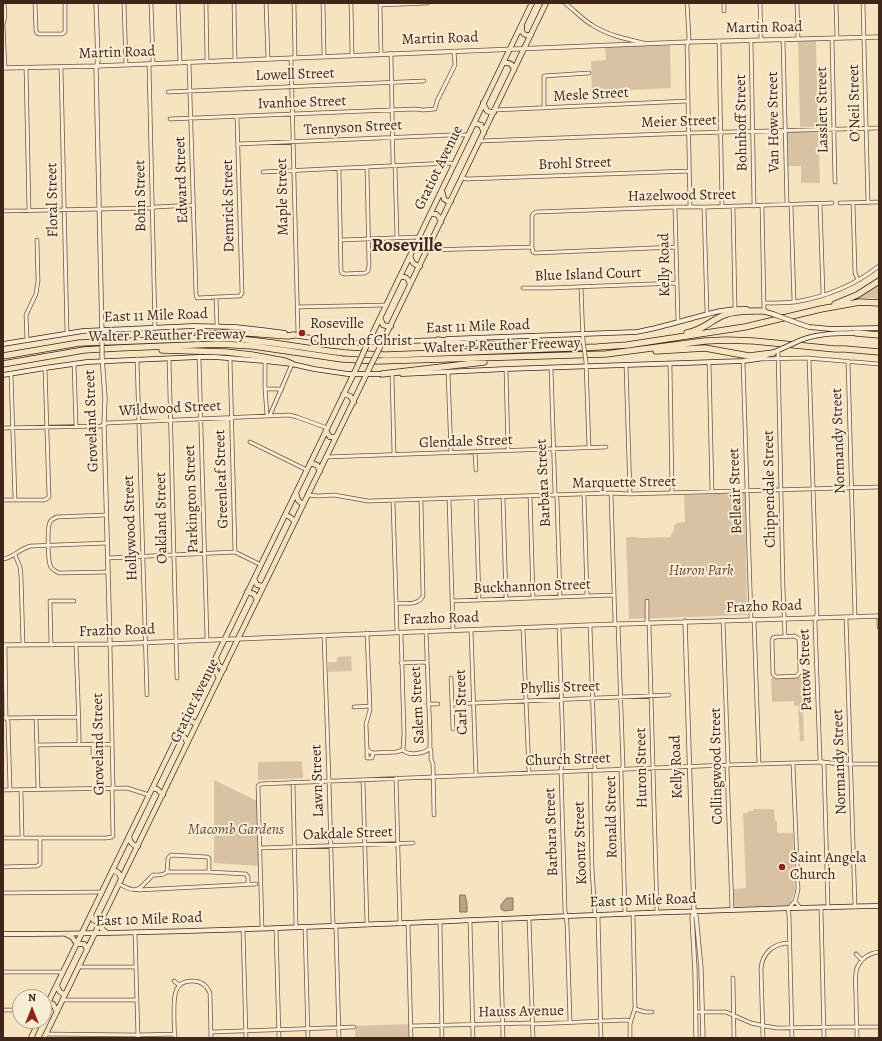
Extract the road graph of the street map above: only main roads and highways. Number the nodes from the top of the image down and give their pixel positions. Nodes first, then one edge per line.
1 (532, 3) edge
2 (546, 3) edge
3 (522, 25) junction
4 (531, 35) junction
5 (503, 63) junction
6 (514, 70) junction
7 (484, 104) junction
8 (495, 111) junction
9 (474, 124) junction
10 (484, 133) junction
11 (442, 191) junction
12 (451, 201) junction
13 (431, 214) junction
14 (441, 222) junction
15 (410, 256) junction
16 (420, 266) junction
17 (400, 277) junction
18 (879, 281) edge
19 (410, 285) junction
20 (879, 303) edge
21 (821, 309) junction
22 (764, 311) junction
23 (380, 318) junction
24 (391, 326) junction
25 (809, 327) junction
26 (879, 328) edge
27 (879, 332) edge
28 (856, 333) junction
29 (296, 335) junction
30 (879, 335) edge
31 (809, 338) junction
32 (148, 340) junction
33 (438, 340) junction
34 (383, 342) junction
35 (368, 343) junction
36 (641, 343) junction
37 (3, 344) edge
38 (598, 347) junction
39 (109, 349) junction
40 (640, 350) junction
41 (777, 351) junction
42 (879, 353) edge
43 (3, 356) edge
44 (536, 357) junction
45 (3, 364) edge
46 (292, 364) junction
47 (353, 374) junction
48 (367, 374) junction
49 (382, 374) junction
50 (3, 375) edge
51 (343, 395) junction
52 (354, 402) junction
53 (326, 430) junction
54 (336, 437) junction
55 (310, 463) junction
56 (320, 471) junction
57 (296, 493) junction
58 (303, 505) junction
59 (285, 515) junction
60 (295, 522) junction
61 (254, 579) junction
62 (264, 586) junction
63 (247, 592) junction
64 (257, 600) junction
65 (216, 658) junction
66 (224, 669) junction
67 (210, 670) junction
68 (219, 678) junction
69 (188, 714) junction
70 (197, 723) junction
71 (178, 736) junction
72 (187, 744) junction
73 (152, 788) junction
74 (162, 795) junction
75 (129, 837) junction
76 (138, 846) junction
77 (112, 871) junction
78 (122, 879) junction
79 (879, 906) edge
80 (91, 915) junction
81 (100, 922) junction
82 (95, 933) junction
83 (108, 933) junction
84 (3, 934) edge
85 (66, 934) junction
86 (82, 934) junction
87 (77, 944) junction
88 (86, 950) junction
89 (57, 985) junction
90 (65, 994) junction
91 (52, 995) edge
92 (52, 1004) edge
93 (57, 1012) junction
94 (45, 1036) edge

1 - 3 main road, Gratiot Avenue
2 - 4 main road, Gratiot Avenue
3 - 4 main road
3 - 5 main road, Gratiot Avenue
4 - 6 main road, Gratiot Avenue
5 - 6 main road
5 - 7 main road, Gratiot Avenue
6 - 8 main road, Gratiot Avenue
7 - 8 main road
7 - 9 main road, Gratiot Avenue
8 - 10 main road, Gratiot Avenue
9 - 10 main road
9 - 11 main road, Gratiot Avenue
10 - 12 main road, Gratiot Avenue
11 - 12 main road
11 - 13 main road, Gratiot Avenue
12 - 14 main road, Gratiot Avenue
13 - 14 main road
13 - 15 main road, Gratiot Avenue
14 - 16 main road, Gratiot Avenue
15 - 16 main road
15 - 17 main road, Gratiot Avenue
16 - 19 main road, Gratiot Avenue
17 - 19 main road
17 - 23 main road, Gratiot Avenue
18 - 21 highway
19 - 24 main road, Gratiot Avenue
20 - 21 highway
21 - 36 highway, Walter P Reuther Freeway
22 - 25 main road, East 11 Mile Road, bridge
22 - 33 main road, East 11 Mile Road
22 - 36 highway
23 - 24 main road
23 - 35 main road, Gratiot Avenue
24 - 34 main road, Gratiot Avenue
25 - 26 main road, East 11 Mile Road
25 - 31 main road
27 - 28 main road
28 - 30 highway
28 - 31 main road
29 - 32 highway
29 - 35 main road, East 11 Mile Road
29 - 37 main road, East 11 Mile Road
31 - 41 main road, bridge
32 - 38 highway, Walter P Reuther Freeway
32 - 43 highway, Walter P Reuther Freeway
33 - 34 main road, East 11 Mile Road
33 - 38 highway
34 - 35 main road, East 11 Mile Road
34 - 48 main road, Gratiot Avenue, bridge
35 - 47 main road, Gratiot Avenue, bridge
36 - 38 highway, Walter P Reuther Freeway
39 - 44 highway, Walter P Reuther Freeway
39 - 45 highway, Walter P Reuther Freeway
39 - 46 highway
40 - 41 highway
40 - 42 highway, Walter P Reuther Freeway
40 - 44 highway, Walter P Reuther Freeway
41 - 49 main road
44 - 49 highway
46 - 47 main road
46 - 50 main road
47 - 48 main road
47 - 51 main road, Gratiot Avenue
48 - 49 main road
48 - 52 main road, Gratiot Avenue
51 - 52 main road
51 - 53 main road, Gratiot Avenue
52 - 54 main road, Gratiot Avenue
53 - 54 main road
53 - 55 main road, Gratiot Avenue
54 - 56 main road, Gratiot Avenue
55 - 56 main road
55 - 57 main road, Gratiot Avenue
56 - 58 main road, Gratiot Avenue
57 - 58 main road
57 - 59 main road, Gratiot Avenue
58 - 60 main road, Gratiot Avenue
59 - 60 main road
59 - 61 main road, Gratiot Avenue
60 - 62 main road, Gratiot Avenue
61 - 62 main road
61 - 63 main road, Gratiot Avenue
62 - 64 main road, Gratiot Avenue
63 - 64 main road
63 - 65 main road, Gratiot Avenue
64 - 66 main road, Gratiot Avenue
65 - 66 main road
65 - 67 main road, Gratiot Avenue
66 - 68 main road, Gratiot Avenue
67 - 68 main road
67 - 69 main road, Gratiot Avenue
68 - 70 main road, Gratiot Avenue
69 - 70 main road
69 - 71 main road, Gratiot Avenue
70 - 72 main road, Gratiot Avenue
71 - 72 main road
71 - 73 main road, Gratiot Avenue
72 - 74 main road, Gratiot Avenue
73 - 74 main road
73 - 75 main road, Gratiot Avenue
74 - 76 main road, Gratiot Avenue
75 - 76 main road
75 - 77 main road, Gratiot Avenue
76 - 78 main road, Gratiot Avenue
77 - 78 main road
77 - 80 main road, Gratiot Avenue
78 - 81 main road, Gratiot Avenue
79 - 83 main road, East 10 Mile Road
80 - 81 main road
80 - 86 main road, Gratiot Avenue
81 - 82 main road, Gratiot Avenue
81 - 83 main road
82 - 83 main road, East 10 Mile Road
82 - 86 main road, East 10 Mile Road
82 - 88 main road, Gratiot Avenue
84 - 85 main road, East 10 Mile Road
85 - 86 main road, East 10 Mile Road
85 - 87 main road
86 - 87 main road, Gratiot Avenue
87 - 88 main road
87 - 89 main road, Gratiot Avenue
88 - 90 main road, Gratiot Avenue
89 - 90 main road
89 - 91 main road, Gratiot Avenue
90 - 93 main road, Gratiot Avenue
92 - 93 main road
93 - 94 main road, Gratiot Avenue

